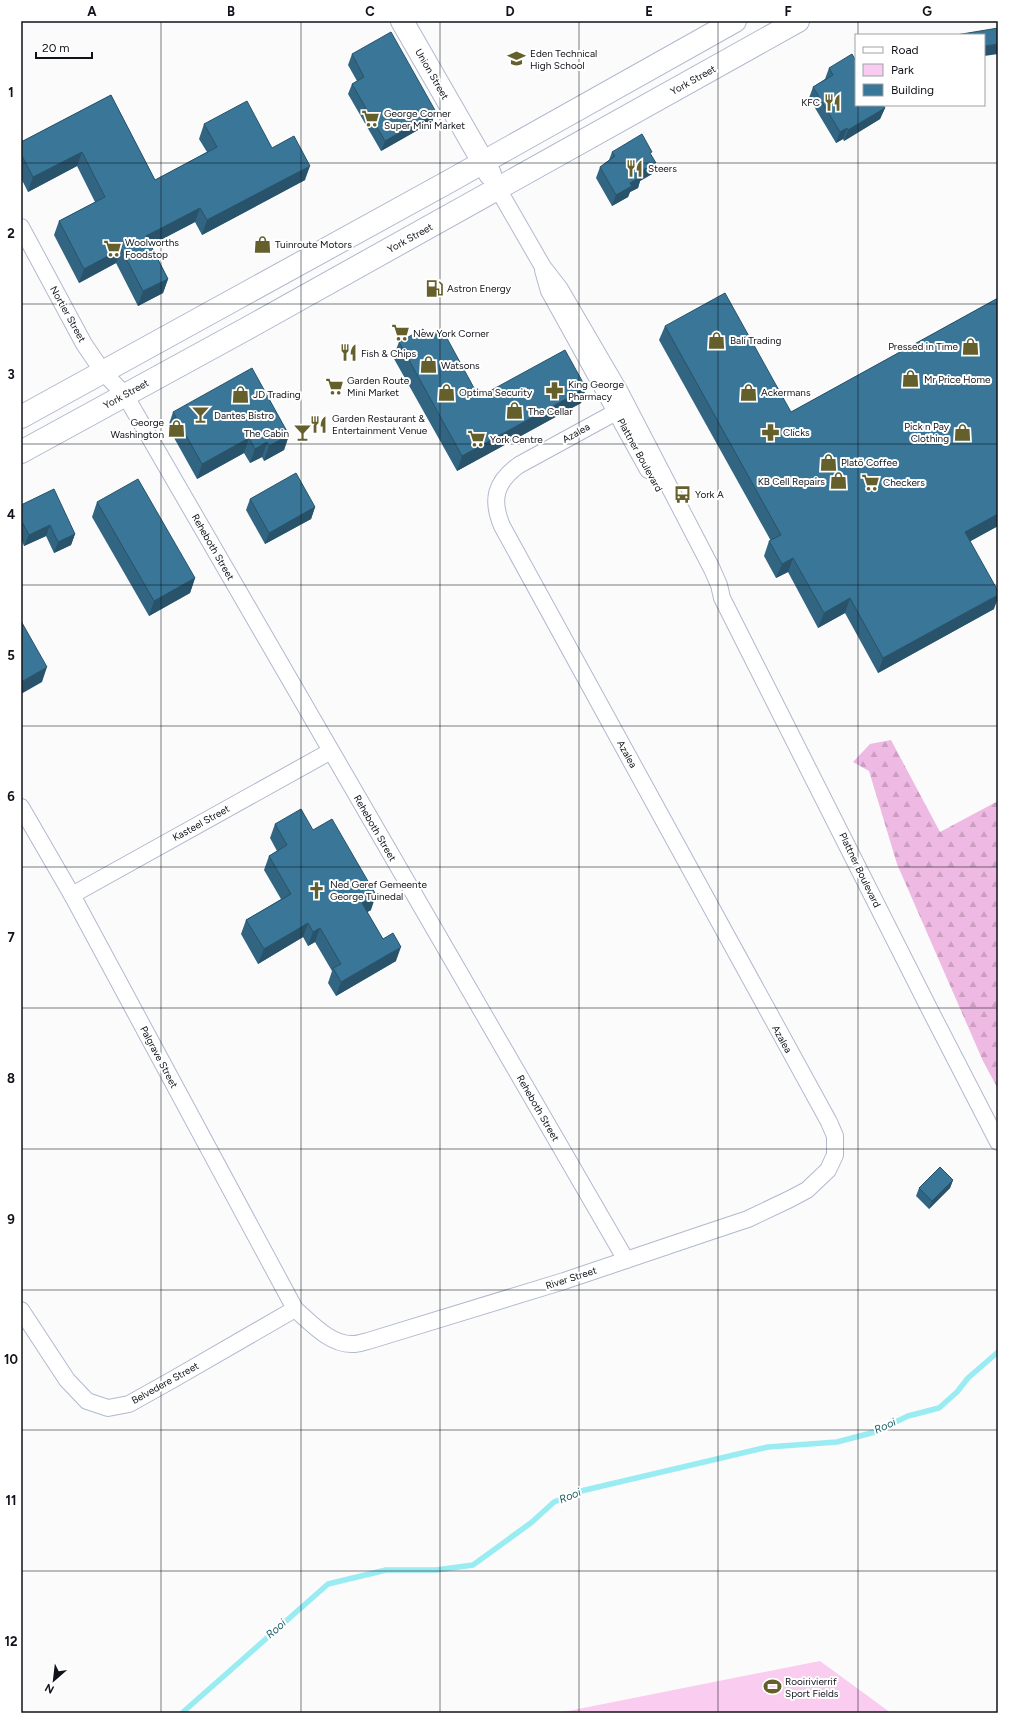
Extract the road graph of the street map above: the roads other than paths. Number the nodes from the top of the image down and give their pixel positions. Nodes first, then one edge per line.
1 (402, 21) edge
2 (735, 21) edge
3 (798, 21) edge
4 (483, 162) junction
5 (498, 189) junction
6 (21, 227) edge
7 (103, 372) junction
8 (125, 395) junction
9 (622, 409) junction
10 (21, 417) edge
11 (21, 452) edge
12 (331, 751) junction
13 (21, 807) edge
14 (72, 895) junction
15 (998, 1142) edge
16 (835, 1155) joint
17 (626, 1260) junction
18 (295, 1309) junction
19 (21, 1310) edge

1 - 4 main road, Union Street
2 - 4 main road
3 - 5 main road, York Street
4 - 5 main road, Union Street
4 - 7 main road
5 - 8 main road, York Street
5 - 9 street, Plattner Boulevard
6 - 7 street, Nortier Street
7 - 8 street, Nortier Street
7 - 10 main road
8 - 11 main road, York Street
8 - 12 street, Reheboth Street
9 - 15 street, Plattner Boulevard
9 - 16 street, Azalea
12 - 14 street, Kasteel Street
12 - 17 street, Reheboth Street
13 - 14 street, Palgrave Street
14 - 18 street, Palgrave Street
16 - 17 street, River Street
17 - 18 street, River Street
18 - 19 street, Belvedere Street

